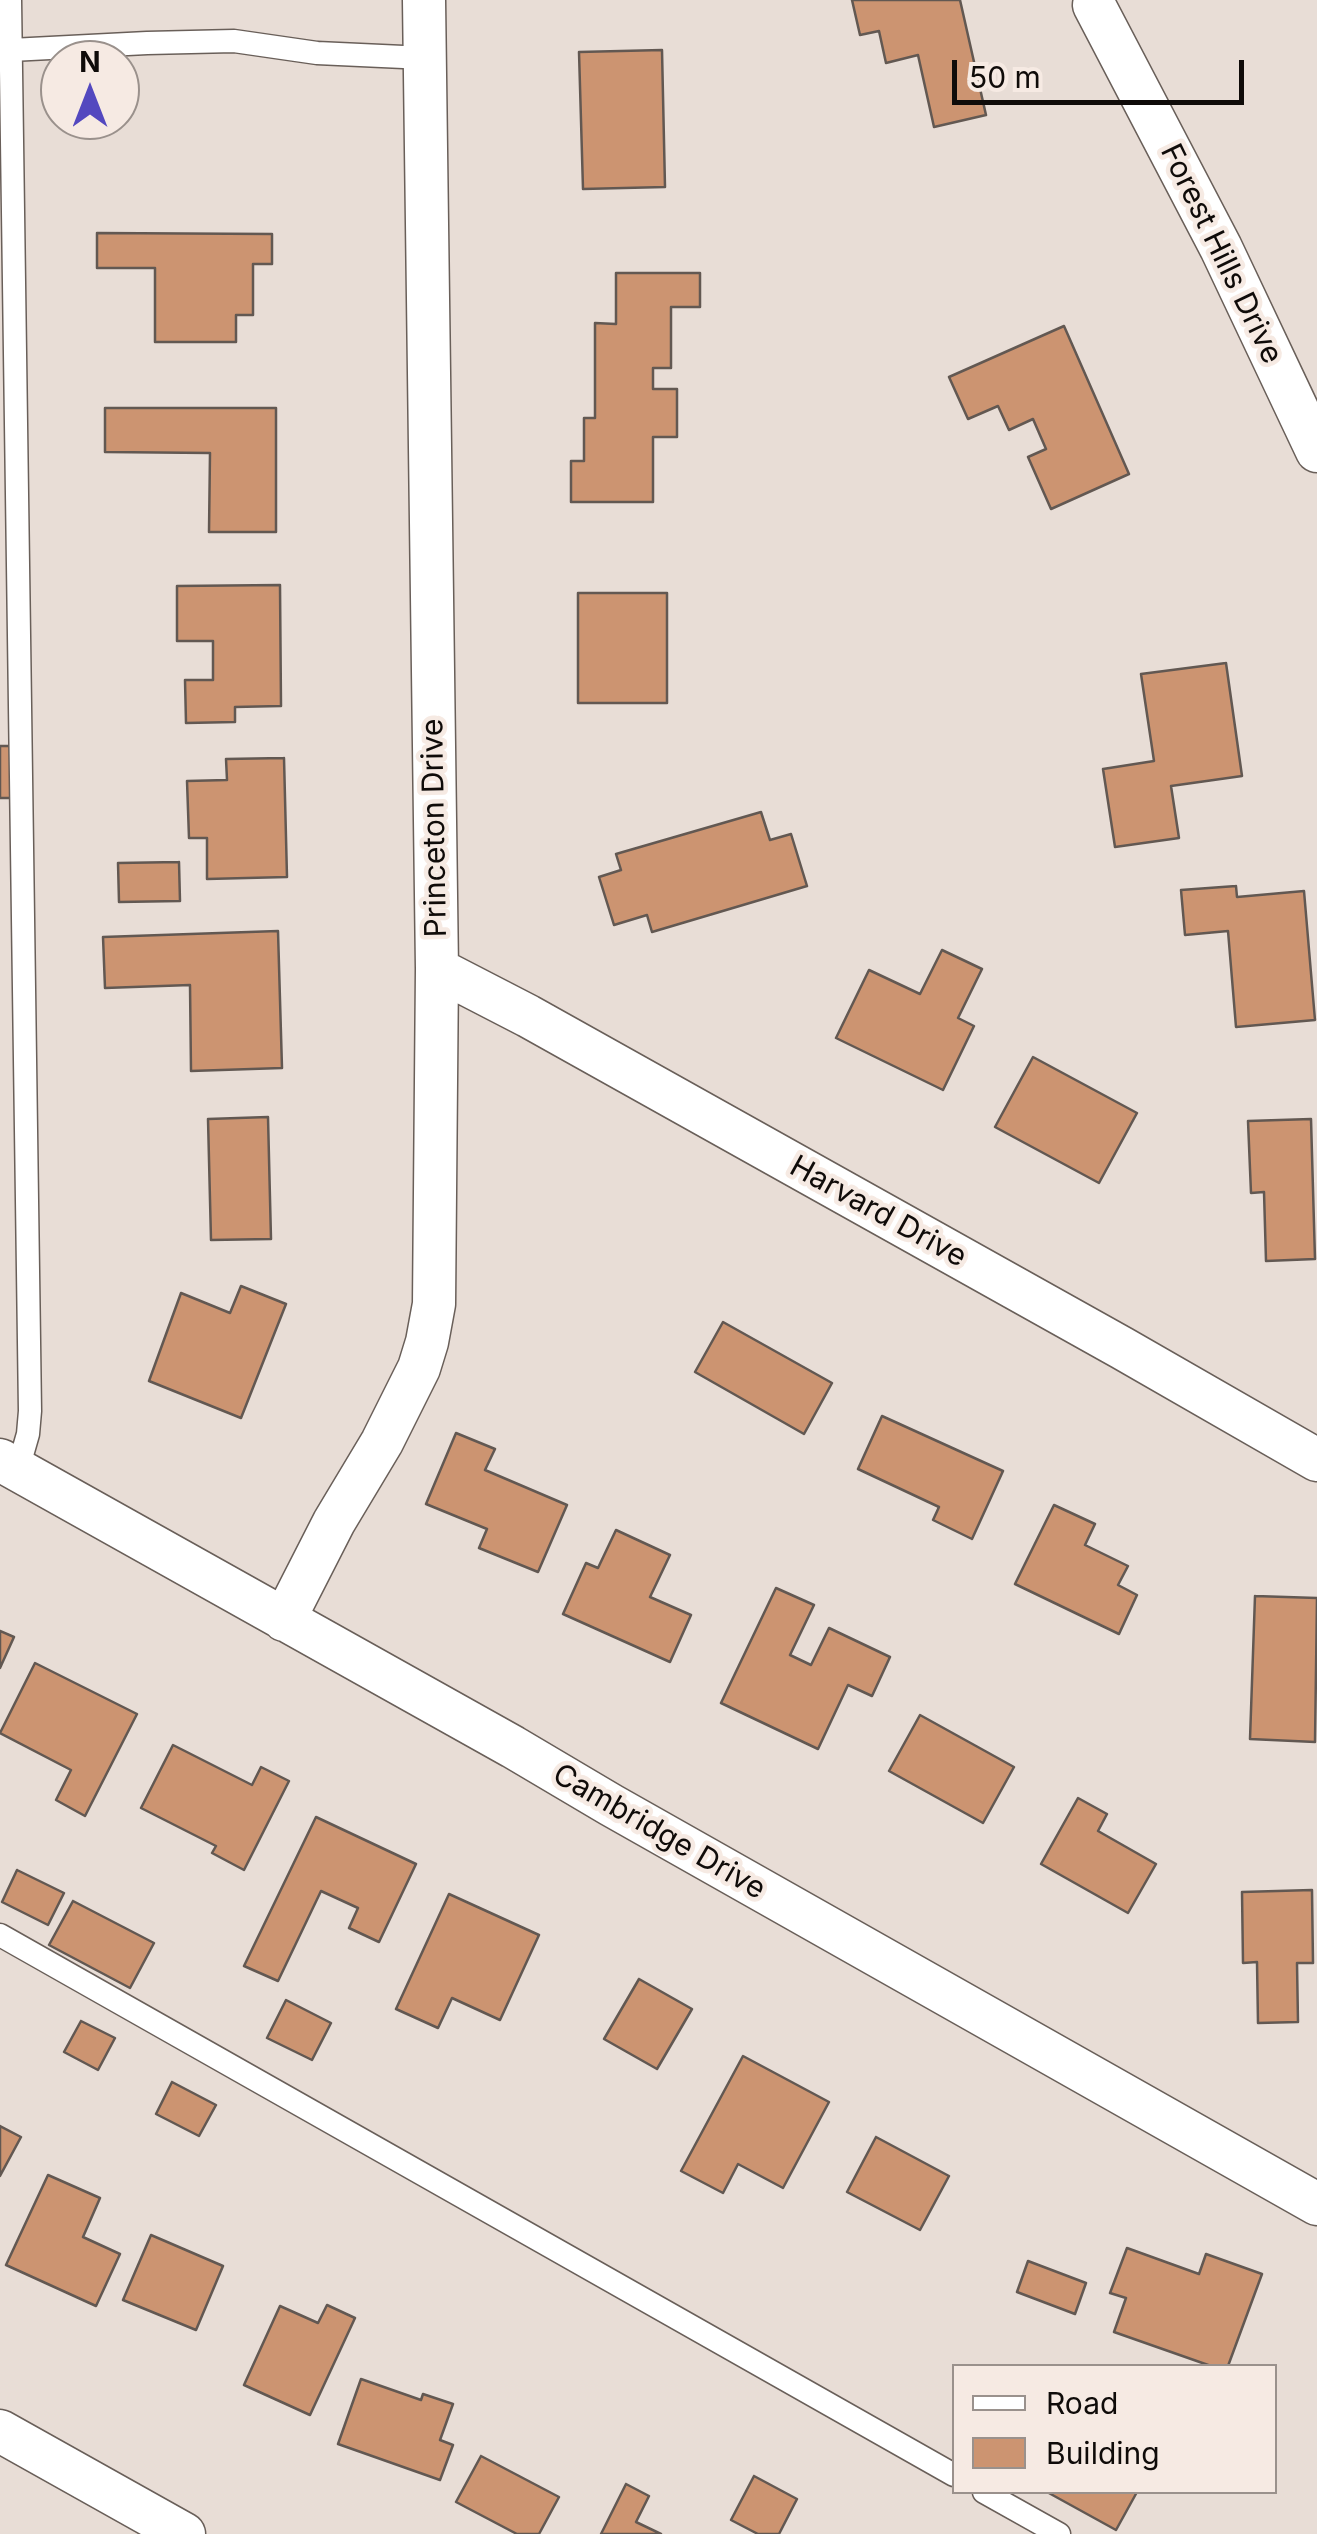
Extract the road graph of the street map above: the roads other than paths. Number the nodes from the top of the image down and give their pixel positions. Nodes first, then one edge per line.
1 (10, 0) edge
2 (424, 0) edge
3 (1094, 5) dead end
4 (11, 50) junction
5 (425, 58) junction
6 (1317, 451) edge
7 (437, 969) junction
8 (1317, 1460) edge
9 (9, 1465) edge
10 (284, 1620) junction
11 (0, 1935) edge
12 (1317, 2204) edge
13 (0, 2431) edge
14 (952, 2474) edge
15 (988, 2494) edge
16 (184, 2534) edge
17 (1059, 2534) edge

1 - 4 lane
2 - 5 street, Princeton Drive
3 - 6 street, Forest Hills Drive
4 - 5 lane
4 - 9 lane
5 - 7 street, Princeton Drive
7 - 8 street, Harvard Drive
7 - 10 street, Princeton Drive
9 - 10 street, Cambridge Drive
10 - 12 street, Cambridge Drive
11 - 14 lane
13 - 16 street
15 - 17 lane

